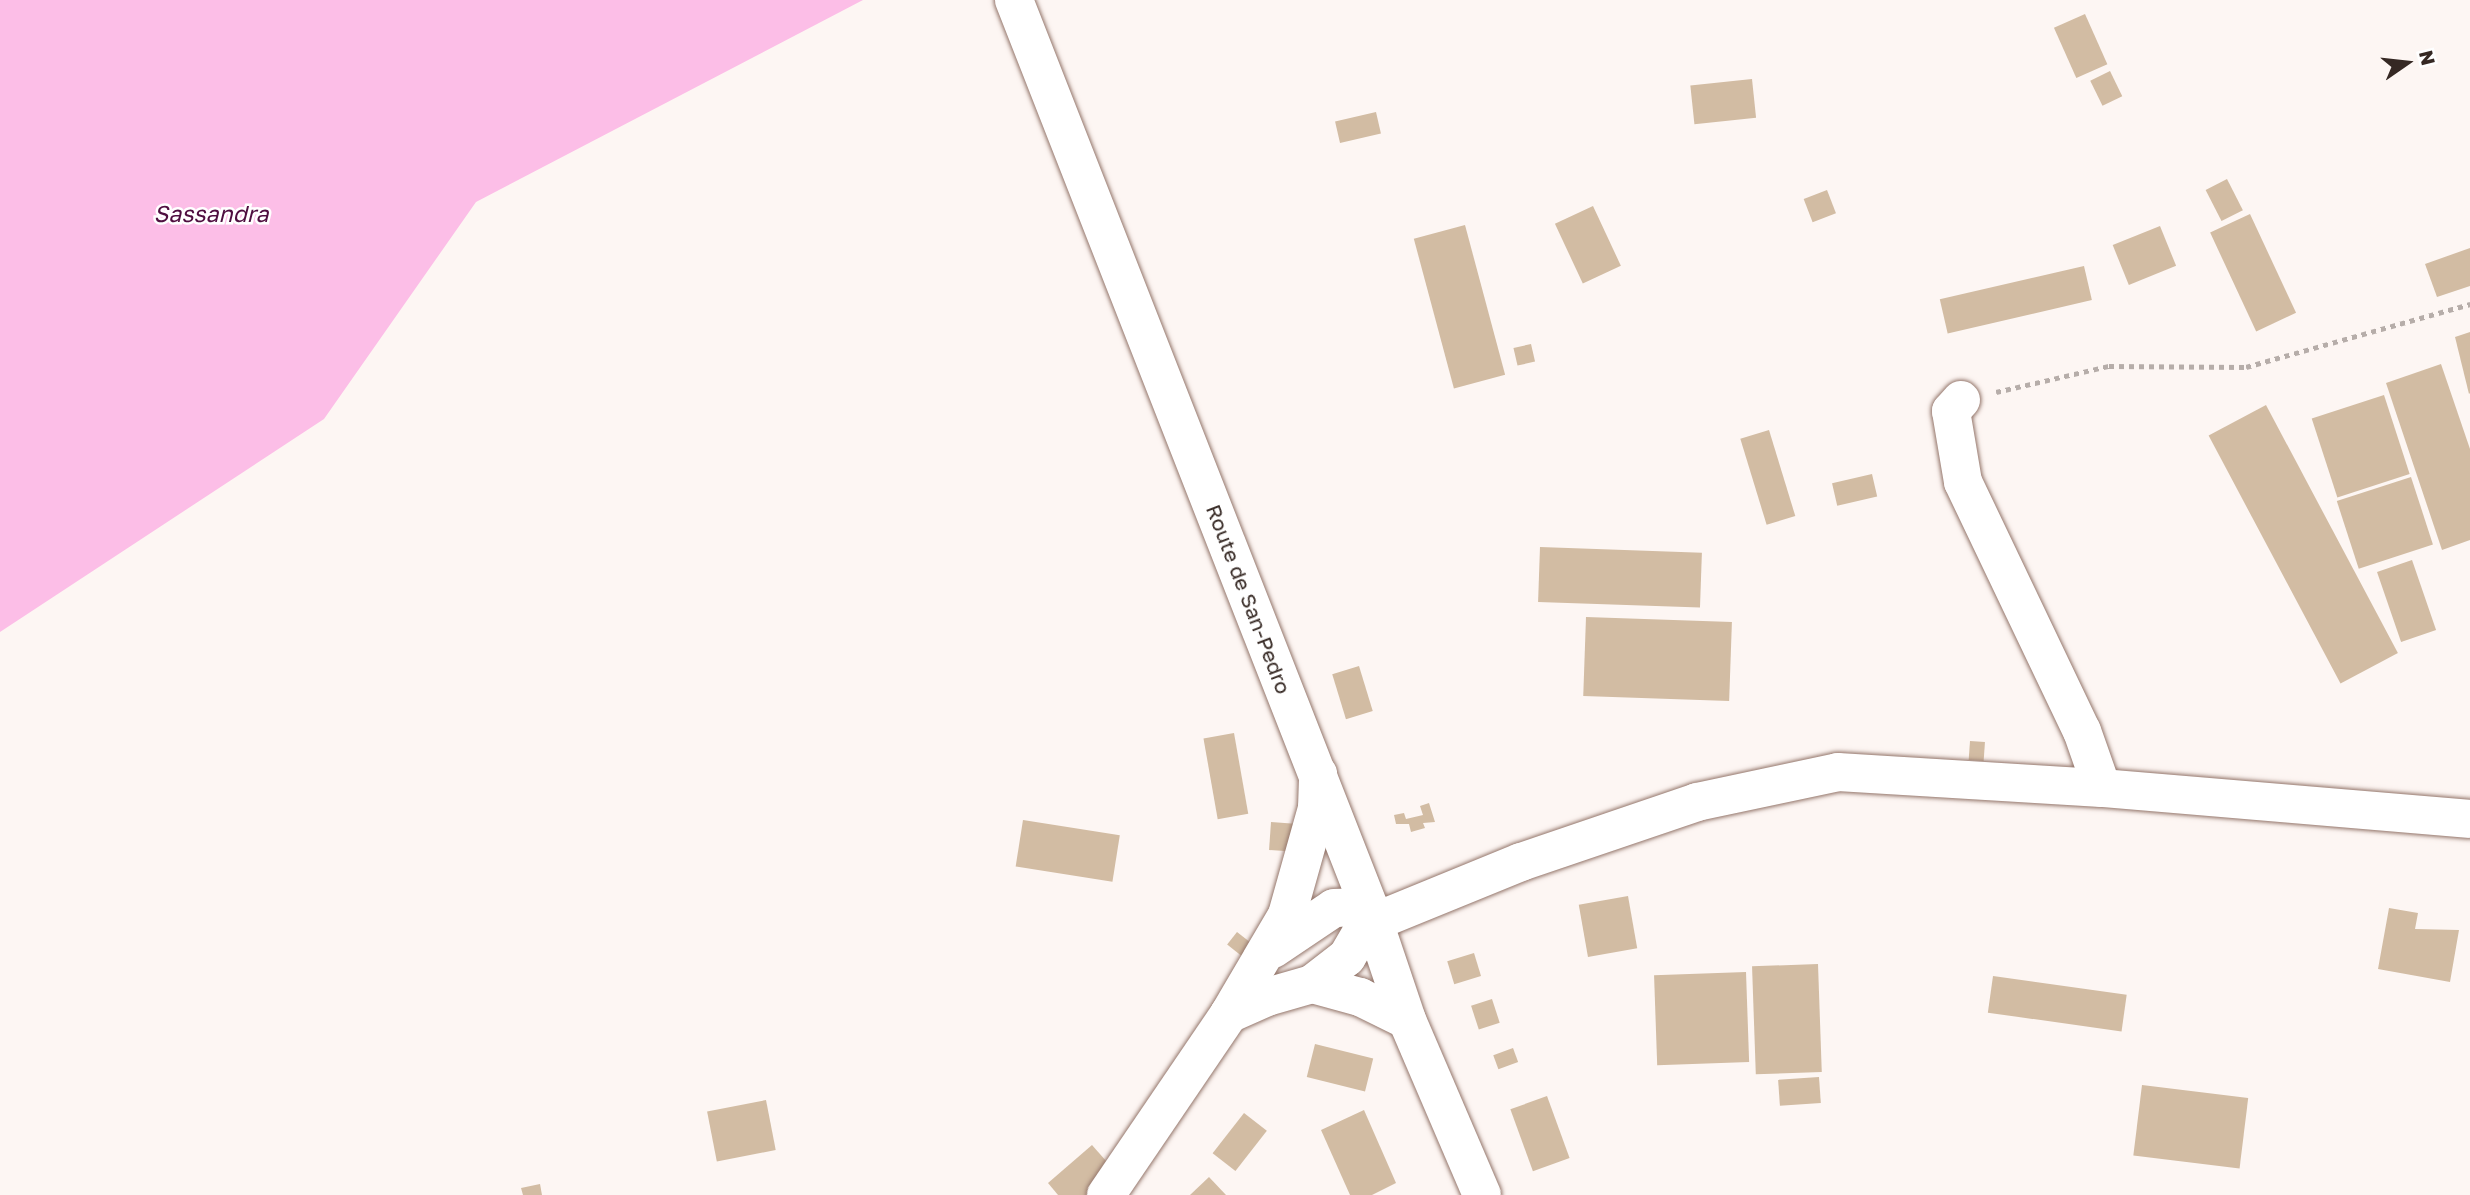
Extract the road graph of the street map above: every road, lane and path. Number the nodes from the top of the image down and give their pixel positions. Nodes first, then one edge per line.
1 (1015, 2) edge
2 (2470, 304) edge
3 (1961, 400) joint
4 (1318, 774) junction
5 (2102, 788) junction
6 (2470, 819) edge
7 (1372, 915) junction
8 (1268, 953) junction
9 (1312, 984) junction
10 (1229, 1014) junction
11 (1408, 1020) junction
12 (1106, 1195) edge
13 (1482, 1195) edge

1 - 4 street, Route de San-Pedro
2 - 3 path
3 - 5 street
4 - 7 street, Route de San-Pedro
4 - 8 street
5 - 6 street
5 - 7 street
7 - 8 street
7 - 9 street
7 - 11 street, Route de San-Pedro
8 - 10 street
9 - 10 street
9 - 11 street
10 - 12 street
11 - 13 street, Route de San-Pedro

